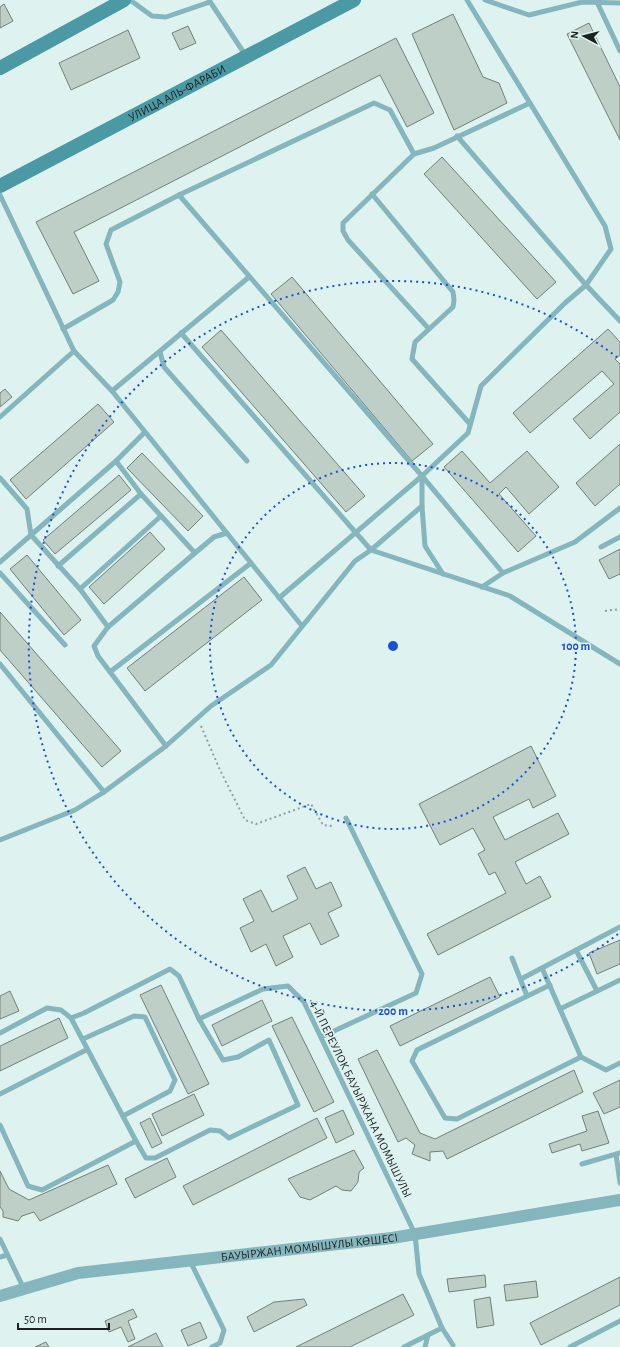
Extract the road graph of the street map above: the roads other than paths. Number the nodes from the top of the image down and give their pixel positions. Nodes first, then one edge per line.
1 (124, 0) edge
2 (354, 0) edge
3 (467, 0) edge
4 (485, 0) edge
5 (210, 1) edge
6 (597, 2) junction
7 (620, 3) edge
8 (620, 51) edge
9 (246, 57) junction
10 (0, 68) edge
11 (530, 103) junction
12 (457, 136) junction
13 (414, 154) junction
14 (0, 186) edge
15 (372, 194) junction
16 (0, 195) edge
17 (179, 195) junction
18 (249, 277) junction
19 (586, 286) junction
20 (620, 321) edge
21 (63, 329) junction
22 (429, 329) junction
23 (181, 333) junction
24 (74, 351) junction
25 (160, 352) junction
26 (112, 391) junction
27 (0, 417) edge
28 (470, 424) junction
29 (145, 432) junction
30 (116, 461) junction
31 (247, 461) dead end
32 (422, 476) junction
33 (0, 478) edge
34 (141, 494) junction
35 (422, 506) junction
36 (620, 508) edge
37 (161, 516) junction
38 (227, 533) junction
39 (356, 533) junction
40 (31, 535) junction
41 (620, 537) edge
42 (601, 548) dead end
43 (371, 550) junction
44 (195, 553) junction
45 (0, 562) edge
46 (251, 563) junction
47 (58, 566) junction
48 (0, 573) edge
49 (503, 573) junction
50 (443, 574) junction
51 (482, 587) junction
52 (80, 589) junction
53 (279, 598) junction
54 (302, 626) junction
55 (108, 627) junction
56 (65, 645) dead end
57 (0, 664) edge
58 (620, 664) edge
59 (110, 672) junction
60 (166, 746) junction
61 (104, 792) junction
62 (346, 818) dead end
63 (0, 840) edge
64 (620, 927) edge
65 (576, 950) junction
66 (512, 958) dead end
67 (542, 968) junction
68 (521, 979) junction
69 (620, 980) edge
70 (550, 985) junction
71 (597, 991) junction
72 (527, 996) junction
73 (560, 1009) junction
74 (71, 1018) junction
75 (199, 1019) junction
76 (0, 1034) edge
77 (321, 1037) junction
78 (83, 1039) junction
79 (86, 1050) junction
80 (581, 1057) junction
81 (620, 1063) edge
82 (0, 1094) edge
83 (122, 1116) junction
84 (0, 1125) edge
85 (136, 1142) junction
86 (618, 1154) edge
87 (582, 1164) dead end
88 (620, 1183) edge
89 (620, 1200) edge
90 (415, 1234) junction
91 (0, 1240) edge
92 (7, 1255) junction
93 (0, 1257) edge
94 (190, 1260) junction
95 (24, 1289) junction
96 (0, 1296) edge
97 (620, 1321) edge
98 (442, 1328) junction
99 (428, 1335) junction
100 (453, 1345) dead end
101 (212, 1347) edge
102 (404, 1347) edge
103 (425, 1347) edge
104 (570, 1347) edge

1 - 5 lane
1 - 10 main road
2 - 9 main road, УЛИЦА АЛЬ-ФАРАБИ
3 - 11 lane
4 - 6 lane
5 - 9 lane
6 - 7 lane
6 - 8 lane
9 - 14 main road, УЛИЦА АЛЬ-ФАРАБИ
11 - 12 lane
11 - 19 lane
12 - 13 lane
12 - 19 lane
13 - 15 lane
13 - 17 lane
15 - 22 lane
15 - 22 lane
16 - 21 lane
17 - 18 lane
17 - 21 lane
18 - 23 lane
18 - 32 lane
19 - 20 lane
19 - 28 lane
21 - 24 lane
22 - 28 lane
23 - 25 lane
23 - 39 lane
24 - 26 lane
24 - 27 lane
25 - 26 lane
25 - 31 lane
26 - 29 lane
28 - 32 lane
29 - 30 lane
29 - 38 lane
30 - 34 lane
30 - 40 lane
32 - 35 lane
32 - 39 lane
32 - 49 lane
33 - 40 lane
34 - 37 lane
34 - 47 lane
35 - 43 lane
35 - 50 lane
36 - 49 lane
37 - 44 lane
37 - 52 lane
38 - 44 lane
38 - 46 lane
39 - 43 lane
39 - 53 lane
40 - 45 lane
40 - 47 lane
41 - 42 lane
43 - 50 lane
43 - 54 lane
44 - 55 lane
46 - 53 lane
46 - 59 lane
47 - 52 lane
48 - 56 lane
49 - 51 lane
50 - 51 lane
51 - 58 lane
52 - 55 lane
53 - 54 lane
54 - 60 lane
55 - 59 lane
57 - 61 lane
59 - 60 lane
60 - 61 lane
61 - 63 lane
62 - 77 lane
64 - 65 lane
65 - 67 lane
65 - 71 lane
66 - 68 lane
67 - 68 lane
67 - 70 lane
68 - 72 lane
69 - 71 lane
70 - 72 lane
70 - 73 lane
71 - 73 lane
72 - 80 lane
73 - 80 lane
74 - 75 lane
74 - 76 lane
74 - 78 lane
75 - 77 lane, 4-Й ПЕРЕУЛОК БАУЫРЖАНА МОМЫШУЛЫ
75 - 85 lane
77 - 90 lane, 4-Й ПЕРЕУЛОК БАУЫРЖАНА МОМЫШУЛЫ
78 - 79 lane
78 - 83 lane
79 - 82 lane
79 - 83 lane
80 - 81 lane
83 - 85 lane
84 - 85 lane
86 - 87 lane
86 - 88 lane
89 - 90 street, БАУЫРЖАН МОМЫШҰЛЫ КӨШЕСІ
90 - 94 street, БАУЫРЖАН МОМЫШҰЛЫ КӨШЕСІ
90 - 98 lane, 4-Й ПЕРЕУЛОК БАУЫРЖАНА МОМЫШУЛЫ
91 - 92 lane
92 - 93 lane
92 - 95 lane
94 - 95 street, БАУЫРЖАН МОМЫШҰЛЫ КӨШЕСІ
94 - 101 lane
95 - 96 street, БАУЫРЖАН МОМЫШҰЛЫ КӨШЕСІ
97 - 104 lane
98 - 99 lane
98 - 100 lane, 4-Й ПЕРЕУЛОК БАУЫРЖАНА МОМЫШУЛЫ
99 - 102 lane
99 - 103 lane

